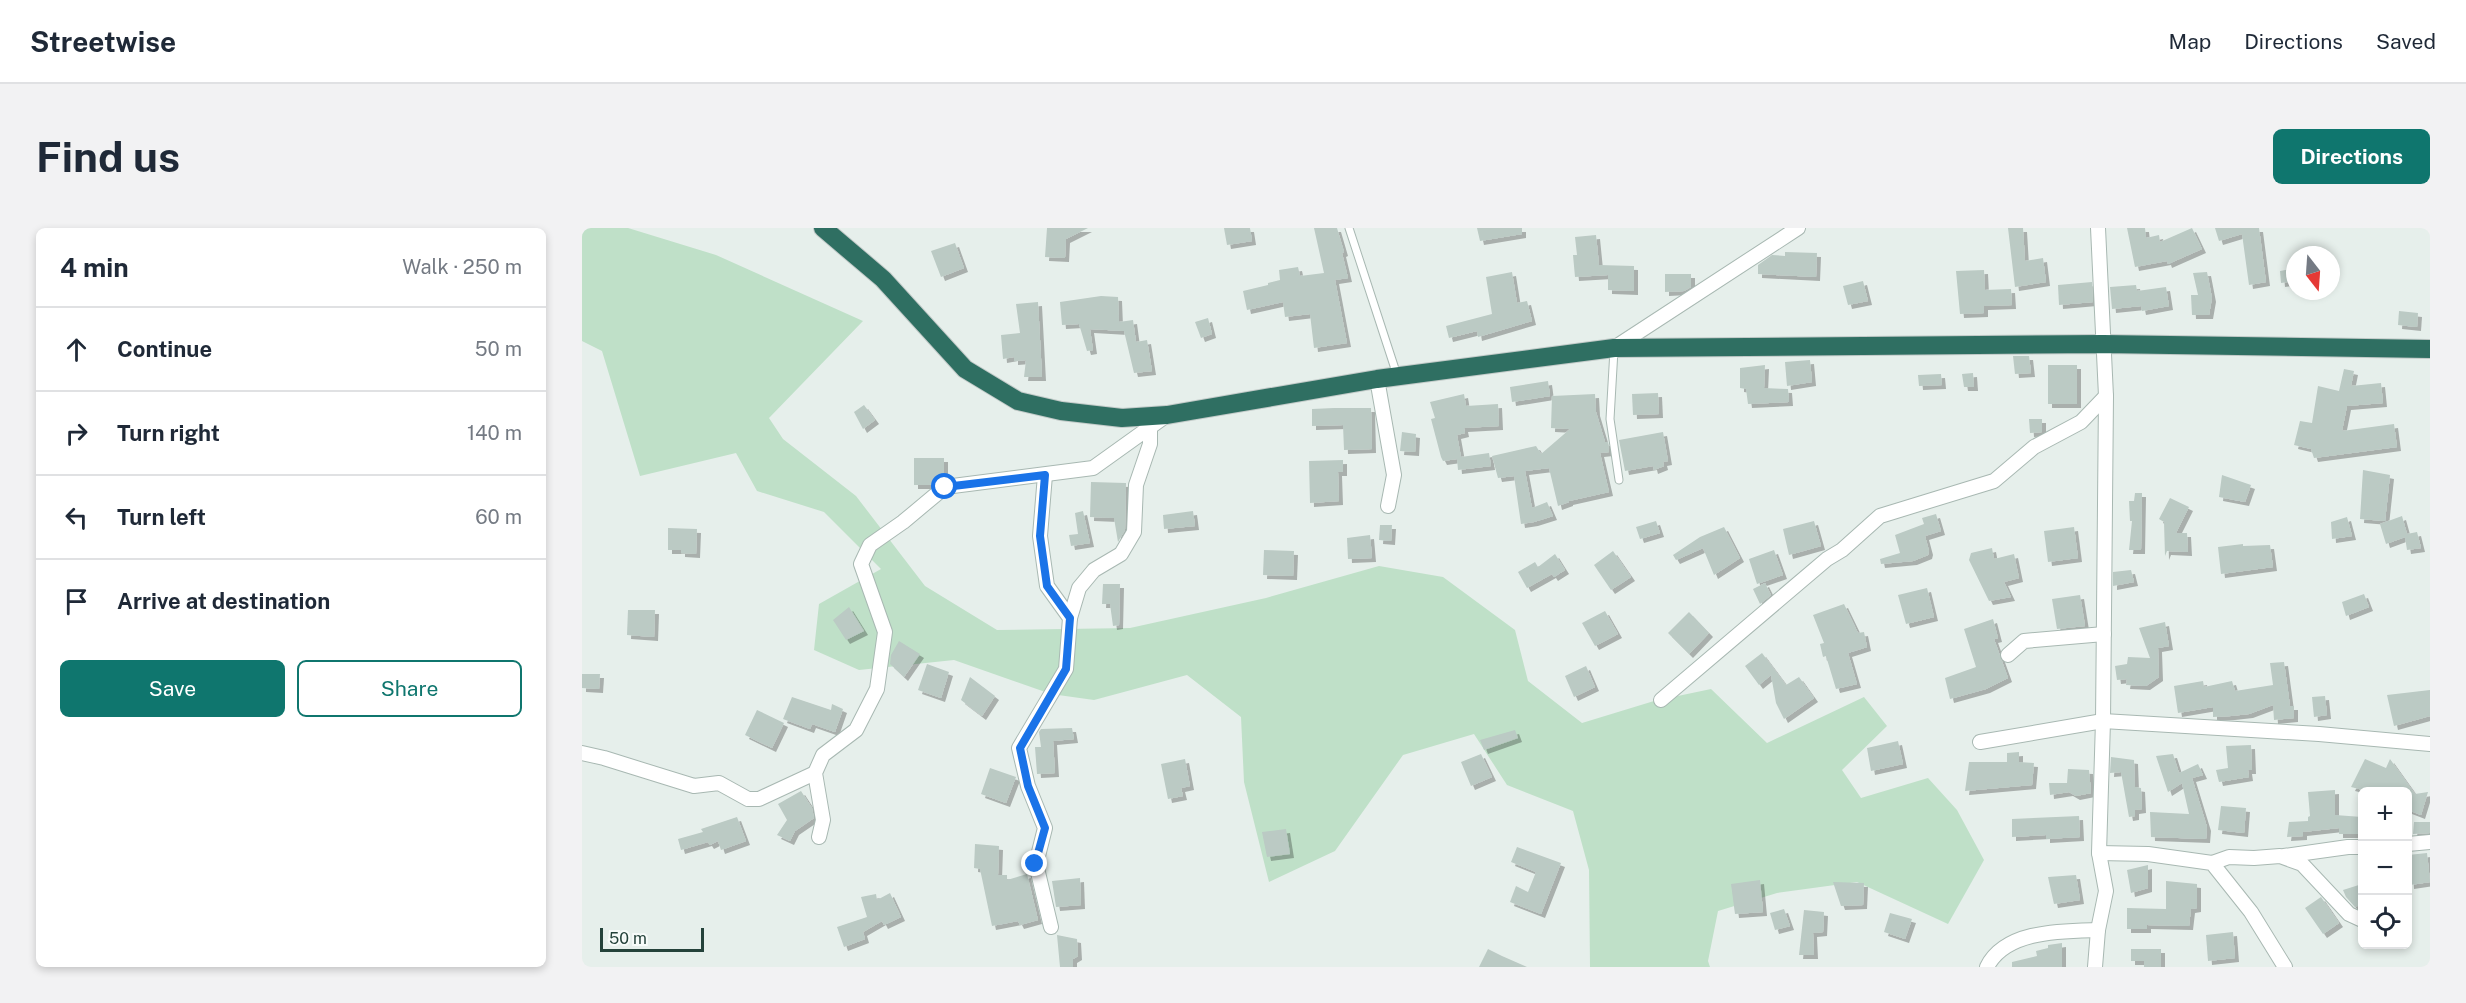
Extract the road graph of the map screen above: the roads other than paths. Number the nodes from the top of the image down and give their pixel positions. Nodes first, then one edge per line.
1 (823, 228) edge
2 (1349, 228) edge
3 (1798, 228) edge
4 (2098, 228) edge
5 (2103, 344) junction
6 (1614, 348) junction
7 (2430, 349) edge
8 (1398, 377) junction
9 (1377, 379) junction
10 (2106, 396) junction
11 (1167, 415) junction
12 (1150, 429) junction
13 (1045, 475) junction
14 (1619, 480) dead end
15 (1388, 506) dead end
16 (1070, 618) junction
17 (2104, 634) junction
18 (2008, 655) dead end
19 (1661, 700) dead end
20 (2103, 721) junction
21 (1980, 742) dead end
22 (2430, 744) edge
23 (582, 753) edge
24 (815, 773) junction
25 (819, 837) dead end
26 (2430, 842) edge
27 (2412, 844) edge
28 (2358, 847) edge
29 (2099, 853) junction
30 (2280, 856) junction
31 (2212, 863) junction
32 (2358, 918) edge
33 (1051, 927) dead end
34 (2098, 930) junction
35 (1987, 967) edge
36 (2095, 967) edge
37 (2285, 967) edge

1 - 11 highway
2 - 8 lane
3 - 6 street
4 - 5 street
5 - 6 highway
5 - 7 highway
5 - 10 street
6 - 8 highway
6 - 14 lane
8 - 9 highway
9 - 11 highway
9 - 15 street
10 - 17 street
10 - 19 street
11 - 12 street
12 - 13 street
12 - 16 street
13 - 16 street
13 - 24 street
16 - 33 street
17 - 18 street
17 - 20 street
20 - 21 street
20 - 22 street
20 - 29 street
23 - 24 street
24 - 25 street
26 - 27 street
28 - 30 street
29 - 31 street
29 - 34 street
30 - 31 street
30 - 32 street
31 - 37 street
34 - 35 street
34 - 36 street

